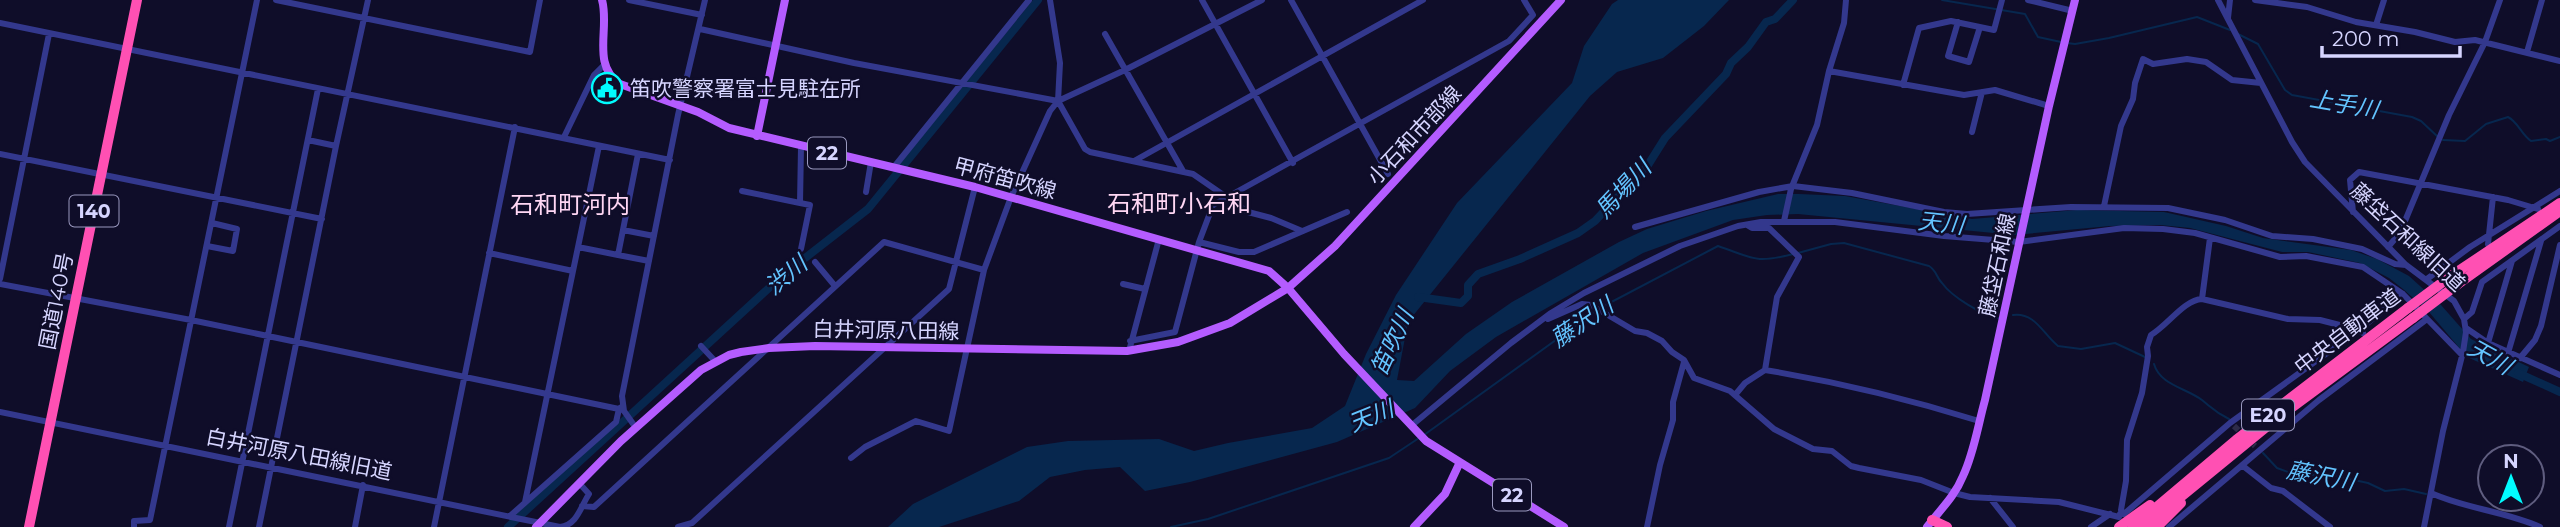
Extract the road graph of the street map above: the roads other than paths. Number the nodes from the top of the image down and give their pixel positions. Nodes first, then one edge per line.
1 (137, 0) edge
2 (257, 0) edge
3 (276, 0) edge
4 (368, 0) edge
5 (540, 0) edge
6 (602, 0) edge
7 (629, 0) edge
8 (705, 0) edge
9 (785, 0) edge
10 (1030, 0) edge
11 (1050, 0) edge
12 (1202, 0) edge
13 (1262, 0) edge
14 (1291, 0) edge
15 (1423, 0) edge
16 (1524, 0) edge
17 (1561, 0) edge
18 (1846, 0) edge
19 (2001, 0) edge
20 (2028, 0) edge
21 (2075, 0) edge
22 (2218, 0) edge
23 (2230, 0) edge
24 (2255, 0) edge
25 (2384, 0) edge
26 (2500, 0) edge
27 (2542, 0) edge
28 (2073, 11) junction
29 (702, 15) junction
30 (364, 18) junction
31 (2228, 18) junction
32 (1958, 22) junction
33 (0, 23) edge
34 (1217, 24) junction
35 (2376, 25) junction
36 (1980, 27) junction
37 (700, 29) junction
38 (49, 34) junction
39 (1105, 34) dead end
40 (2485, 42) junction
41 (776, 46) junction
42 (127, 50) junction
43 (2527, 52) junction
44 (1323, 56) junction
45 (2560, 61) edge
46 (604, 65) junction
47 (1125, 71) junction
48 (1829, 71) junction
49 (242, 74) junction
50 (964, 83) junction
51 (2261, 83) junction
52 (1903, 85) junction
53 (318, 89) junction
54 (1982, 92) junction
55 (347, 94) junction
56 (1256, 94) junction
57 (1058, 101) junction
58 (680, 106) junction
59 (2049, 106) junction
60 (1361, 124) junction
61 (515, 127) junction
62 (1972, 132) dead end
63 (757, 136) junction
64 (564, 137) junction
65 (308, 140) junction
66 (1167, 144) junction
67 (336, 146) junction
68 (599, 146) junction
69 (801, 146) junction
70 (638, 153) junction
71 (0, 154) edge
72 (26, 159) junction
73 (670, 160) junction
74 (1134, 161) junction
75 (871, 162) junction
76 (1293, 163) junction
77 (896, 167) junction
78 (1183, 171) junction
79 (1388, 174) dead end
80 (101, 175) junction
81 (2421, 183) junction
82 (975, 187) junction
83 (1792, 187) junction
84 (742, 191) dead end
85 (2560, 191) edge
86 (866, 192) dead end
87 (1011, 197) junction
88 (1227, 197) junction
89 (2493, 197) junction
90 (217, 198) junction
91 (800, 203) junction
92 (2560, 203) edge
93 (2104, 206) junction
94 (2536, 210) junction
95 (1347, 212) dead end
96 (2026, 212) junction
97 (2353, 212) junction
98 (2560, 212) edge
99 (293, 213) junction
100 (321, 219) junction
101 (1785, 219) junction
102 (212, 223) junction
103 (1747, 225) junction
104 (2560, 226) edge
105 (1635, 227) dead end
106 (623, 230) junction
107 (1302, 231) junction
108 (654, 236) junction
109 (2210, 238) junction
110 (1159, 239) junction
111 (2541, 239) junction
112 (2488, 240) junction
113 (2020, 241) junction
114 (2560, 245) edge
115 (207, 246) junction
116 (1198, 246) junction
117 (578, 247) junction
118 (2388, 247) junction
119 (801, 249) dead end
120 (489, 253) junction
121 (618, 255) junction
122 (2513, 260) junction
123 (649, 261) junction
124 (815, 262) dead end
125 (957, 262) junction
126 (2406, 265) junction
127 (985, 270) junction
128 (573, 271) junction
129 (2484, 273) dead end
130 (2427, 279) junction
131 (2454, 280) junction
132 (0, 281) edge
133 (2482, 282) junction
134 (1123, 284) dead end
135 (835, 286) junction
136 (1145, 289) junction
137 (1290, 290) junction
138 (2403, 294) junction
139 (76, 299) junction
140 (2202, 299) junction
141 (2411, 313) junction
142 (2427, 319) junction
143 (2464, 319) junction
144 (191, 320) junction
145 (1541, 321) junction
146 (2466, 330) junction
147 (2360, 331) junction
148 (268, 337) junction
149 (1130, 341) junction
150 (297, 343) junction
151 (2488, 344) junction
152 (701, 346) dead end
153 (886, 347) junction
154 (769, 348) junction
155 (967, 349) junction
156 (1129, 351) junction
157 (2462, 353) junction
158 (2508, 353) junction
159 (712, 358) junction
160 (2520, 358) junction
161 (1684, 360) junction
162 (1765, 370) junction
163 (2560, 375) edge
164 (464, 378) junction
165 (547, 395) junction
166 (1735, 395) junction
167 (622, 409) junction
168 (0, 412) edge
169 (1979, 421) junction
170 (51, 422) junction
171 (634, 425) junction
172 (1412, 427) junction
173 (2236, 440) junction
174 (166, 446) junction
175 (851, 458) dead end
176 (242, 461) junction
177 (2223, 461) junction
178 (1460, 462) junction
179 (2243, 466) junction
180 (272, 467) junction
181 (579, 483) junction
182 (363, 485) junction
183 (1954, 493) junction
184 (2431, 493) junction
185 (1990, 498) junction
186 (439, 500) junction
187 (525, 502) junction
188 (582, 506) junction
189 (2107, 514) junction
190 (511, 516) junction
191 (2120, 519) edge
192 (574, 524) edge
193 (538, 525) edge
194 (1933, 525) edge
195 (1559, 526) edge
196 (29, 527) edge
197 (134, 527) edge
198 (229, 527) edge
199 (259, 527) edge
200 (355, 527) edge
201 (434, 527) edge
202 (678, 527) edge
203 (1414, 527) edge
204 (1647, 527) edge
205 (1947, 527) edge
206 (2013, 527) edge
207 (2091, 527) edge
208 (2133, 527) edge
209 (2144, 527) edge
210 (2157, 527) edge
211 (2169, 527) edge
212 (2330, 527) edge
213 (2424, 527) edge
214 (2540, 527) edge

1 - 42 highway, 国道140号 / 140
2 - 49 street
3 - 30 street
4 - 30 street
5 - 30 street
6 - 46 main road
7 - 29 street
8 - 29 street
9 - 41 main road
10 - 50 street
11 - 57 street
12 - 34 street
13 - 34 street
14 - 44 street
15 - 44 street
16 - 60 street
17 - 137 main road, 小石和市部線
18 - 48 street
19 - 36 street
20 - 28 street
21 - 28 main road, 藤垈石和線
22 - 31 street, 藤垈石和線旧道
23 - 31 street
24 - 35 street
25 - 35 street
26 - 40 street
27 - 43 street
28 - 59 main road, 藤垈石和線
29 - 37 street
30 - 55 street
31 - 51 street, 藤垈石和線旧道
32 - 36 street
32 - 36 street
32 - 52 street
33 - 38 street
34 - 47 street
34 - 56 street
35 - 40 street
37 - 41 street
37 - 58 street
38 - 42 street
38 - 72 street
39 - 47 street
40 - 43 street
40 - 81 street
41 - 50 street
41 - 63 main road
42 - 49 street
42 - 80 highway, 国道140号 / 140
43 - 45 street
44 - 56 street
44 - 60 street
46 - 58 main road, 甲府笛吹線 / 22
46 - 64 street
47 - 57 street
47 - 66 street
48 - 52 street
48 - 83 street
49 - 53 street
49 - 90 street
50 - 57 street
50 - 77 street
51 - 93 street
51 - 97 street, 藤垈石和線旧道
52 - 54 street
53 - 55 street
53 - 65 street
54 - 59 street
54 - 62 street
55 - 61 street
55 - 67 street
56 - 66 street
56 - 76 street
57 - 74 street
57 - 87 street
58 - 63 main road, 甲府笛吹線 / 22
58 - 73 street
59 - 96 main road, 藤垈石和線
60 - 76 street
60 - 79 street
61 - 64 street
61 - 120 street
63 - 69 main road, 甲府笛吹線 / 22
64 - 68 street
65 - 67 street
65 - 99 street
66 - 74 street
66 - 78 street
67 - 100 street
68 - 70 street
68 - 117 street
69 - 75 main road, 甲府笛吹線 / 22
69 - 91 street
70 - 73 street
70 - 106 street
71 - 72 street
72 - 80 street
72 - 132 street
73 - 108 street
74 - 78 street
75 - 77 main road, 甲府笛吹線 / 22
75 - 86 street
76 - 88 street
77 - 82 main road, 甲府笛吹線 / 22
78 - 88 street
80 - 90 street
80 - 139 highway, 国道140号 / 140
81 - 89 street
81 - 97 street
81 - 118 street
82 - 87 main road, 甲府笛吹線 / 22
82 - 125 street
83 - 96 street
83 - 101 street
83 - 105 street
84 - 91 street
85 - 94 street
87 - 110 main road, 甲府笛吹線 / 22
87 - 127 street
88 - 107 street
88 - 116 street
89 - 94 street
89 - 112 street
90 - 99 street
90 - 102 street
91 - 119 street
92 - 131 highway, 中央自動車道 / E20
93 - 96 street
93 - 126 street
94 - 112 street
95 - 107 street
96 - 113 main road, 藤垈石和線
97 - 118 street, 藤垈石和線旧道
98 - 131 highway, 中央自動車道 / E20
99 - 100 street
99 - 148 street
100 - 150 street
101 - 103 street
101 - 113 street
102 - 115 street
102 - 115 street
103 - 145 street
103 - 162 street
104 - 111 street
106 - 108 street
106 - 121 street
107 - 116 street
108 - 123 street
109 - 113 street
109 - 138 street
109 - 140 street
110 - 116 main road, 甲府笛吹線 / 22
110 - 136 street
111 - 122 street
111 - 158 street
112 - 130 street
113 - 169 main road, 藤垈石和線
114 - 160 street
115 - 144 street
116 - 137 main road, 甲府笛吹線 / 22
116 - 149 street
117 - 121 street
117 - 128 street
118 - 126 street, 藤垈石和線旧道
120 - 128 street
120 - 164 street
121 - 123 street
122 - 133 street
122 - 151 street
123 - 167 street
124 - 135 street
125 - 127 street
125 - 135 street
125 - 153 street
126 - 130 street, 藤垈石和線旧道
127 - 155 street
128 - 165 street
129 - 133 street
130 - 143 street, 藤垈石和線旧道
131 - 141 highway, 中央自動車道 / E20, bridge
132 - 139 street
133 - 143 street
134 - 136 street
135 - 154 street
136 - 149 street
137 - 156 main road, 白井河原八田線
137 - 172 main road, 甲府笛吹線 / 22
138 - 142 street
138 - 147 street
139 - 144 street
139 - 170 highway, 国道140号 / 140
140 - 147 street
140 - 191 street
141 - 173 highway, 中央自動車道 / E20
141 - 177 highway, 中央自動車道 / E20
142 - 157 street
142 - 179 street
143 - 146 street, 藤垈石和線旧道
144 - 148 street
144 - 174 street
145 - 161 street
145 - 172 street
146 - 151 street
146 - 157 street, 藤垈石和線旧道
147 - 191 street
148 - 150 street
148 - 176 street
149 - 156 street
150 - 164 street
150 - 180 street
151 - 158 street
152 - 159 street
153 - 154 main road, 白井河原八田線
153 - 155 main road, 白井河原八田線
153 - 202 street
154 - 159 main road, 白井河原八田線
154 - 188 street
155 - 156 main road, 白井河原八田線
155 - 175 street
157 - 184 street, 藤垈石和線旧道
158 - 160 street
159 - 171 main road, 白井河原八田線
160 - 163 street
161 - 166 street
161 - 204 street
162 - 166 street
162 - 169 street
164 - 165 street
164 - 186 street
165 - 167 street
165 - 187 street
166 - 183 street
167 - 171 street
167 - 187 street
168 - 170 street, 白井河原八田線旧道
169 - 183 main road, 藤垈石和線
170 - 174 street, 白井河原八田線旧道
170 - 196 highway, 国道140号 / 140
171 - 181 main road, 白井河原八田線
172 - 178 main road, 22
173 - 191 highway
173 - 208 highway, 中央自動車道 / E20
174 - 176 street, 白井河原八田線旧道
174 - 197 street
176 - 180 street, 白井河原八田線旧道
176 - 198 street
177 - 209 highway, 中央自動車道 / E20
177 - 210 highway
178 - 195 main road, 22
178 - 203 main road
179 - 211 street
179 - 212 street
180 - 182 street, 白井河原八田線旧道
180 - 199 street
181 - 188 street
181 - 193 main road, 白井河原八田線
182 - 186 street, 白井河原八田線旧道
182 - 200 street
183 - 185 street
183 - 194 main road, 藤垈石和線
184 - 213 street, 藤垈石和線旧道
184 - 214 street
185 - 189 street
185 - 206 street
186 - 190 street, 白井河原八田線旧道
186 - 201 street
187 - 190 street
188 - 192 street
189 - 191 street
189 - 207 street
190 - 193 street, 白井河原八田線旧道
192 - 193 street, 白井河原八田線旧道
194 - 205 highway

